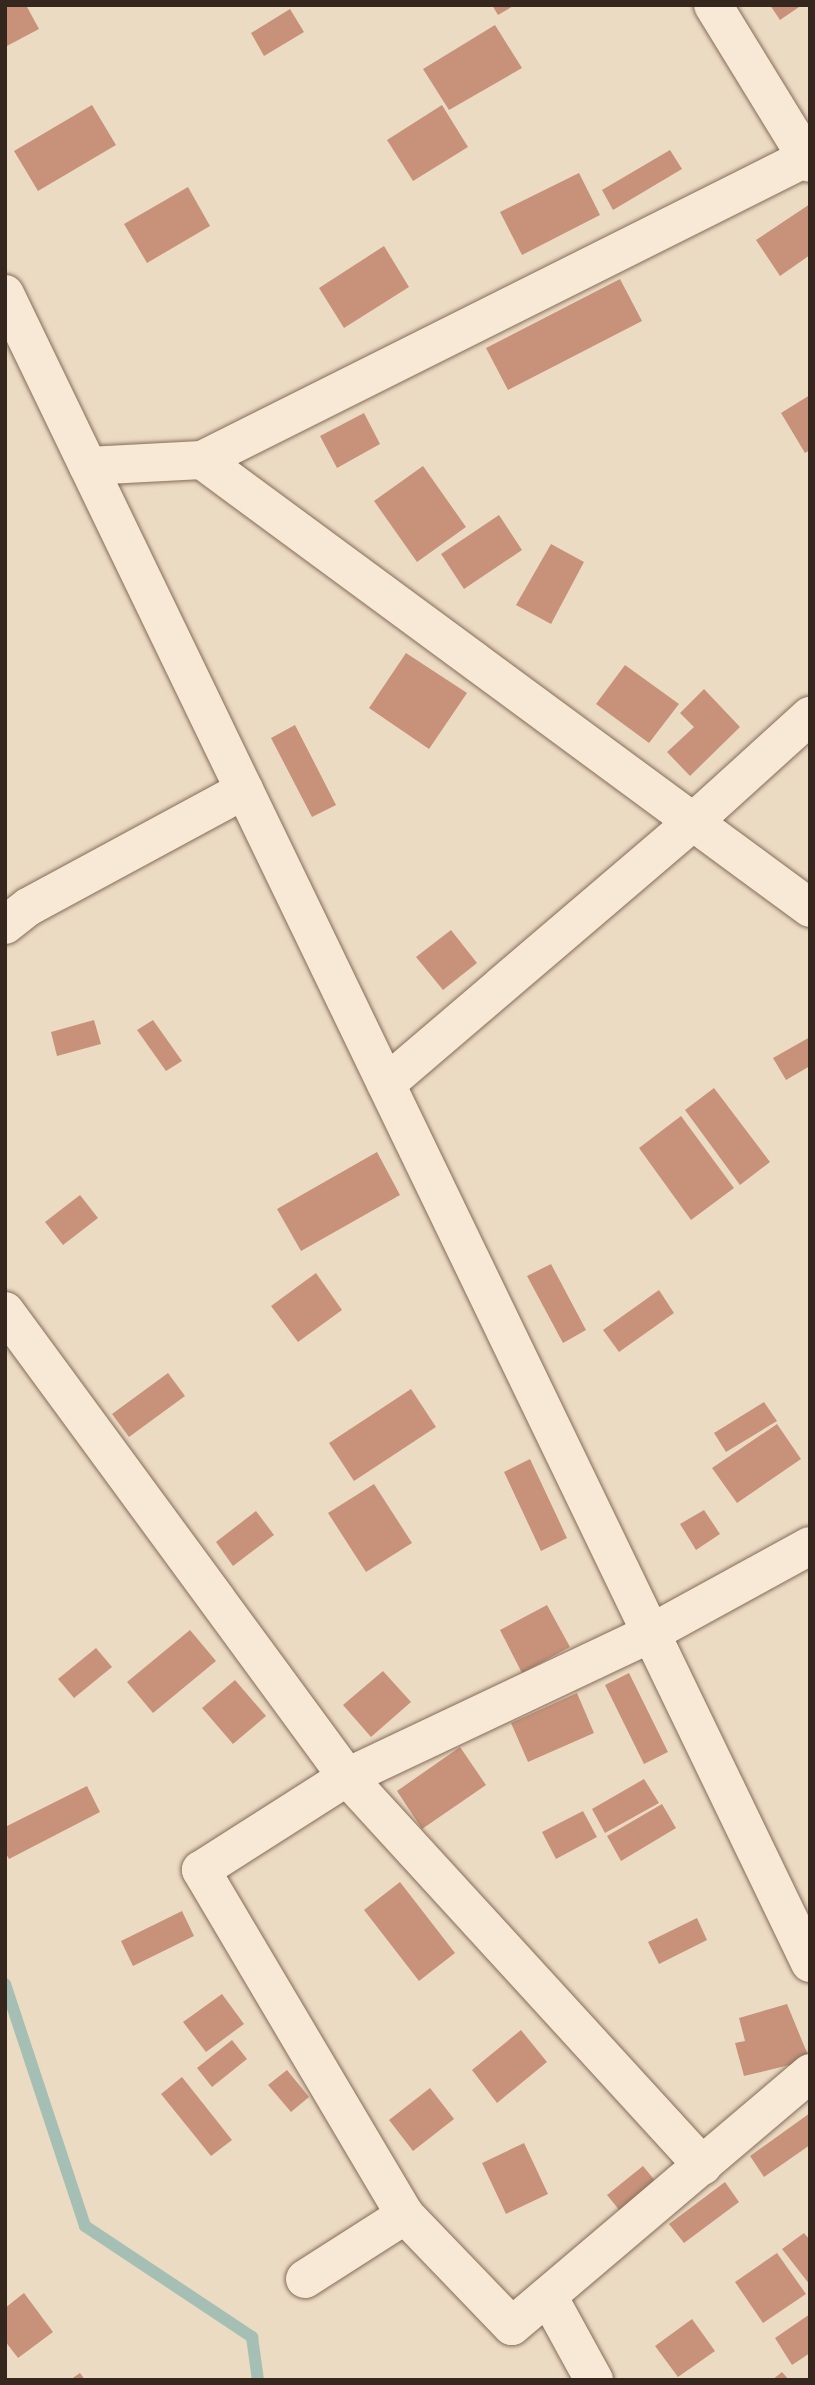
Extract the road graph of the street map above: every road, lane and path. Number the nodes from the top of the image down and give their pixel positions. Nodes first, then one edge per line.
1 (713, 5) edge
2 (808, 160) edge
3 (6, 296) edge
4 (202, 460) junction
5 (88, 466) junction
6 (810, 716) edge
7 (244, 790) junction
8 (693, 822) junction
9 (810, 908) edge
10 (5, 925) edge
11 (386, 1084) junction
12 (5, 1311) edge
13 (810, 1546) edge
14 (651, 1633) junction
15 (347, 1777) junction
16 (810, 1963) edge
17 (810, 2073) edge
18 (703, 2166) junction
19 (405, 2215) junction
20 (305, 2279) dead end
21 (548, 2296) junction
22 (594, 2380) edge

1 - 2 street
2 - 4 street
3 - 5 street
4 - 5 street
4 - 8 street
5 - 7 street
6 - 8 street
7 - 10 street
7 - 11 street
8 - 9 street
8 - 11 street
11 - 14 street
12 - 15 street
13 - 14 street
14 - 15 street
14 - 16 street
15 - 18 street
15 - 19 street
17 - 18 street
18 - 21 street
19 - 20 street
19 - 21 street
21 - 22 street

